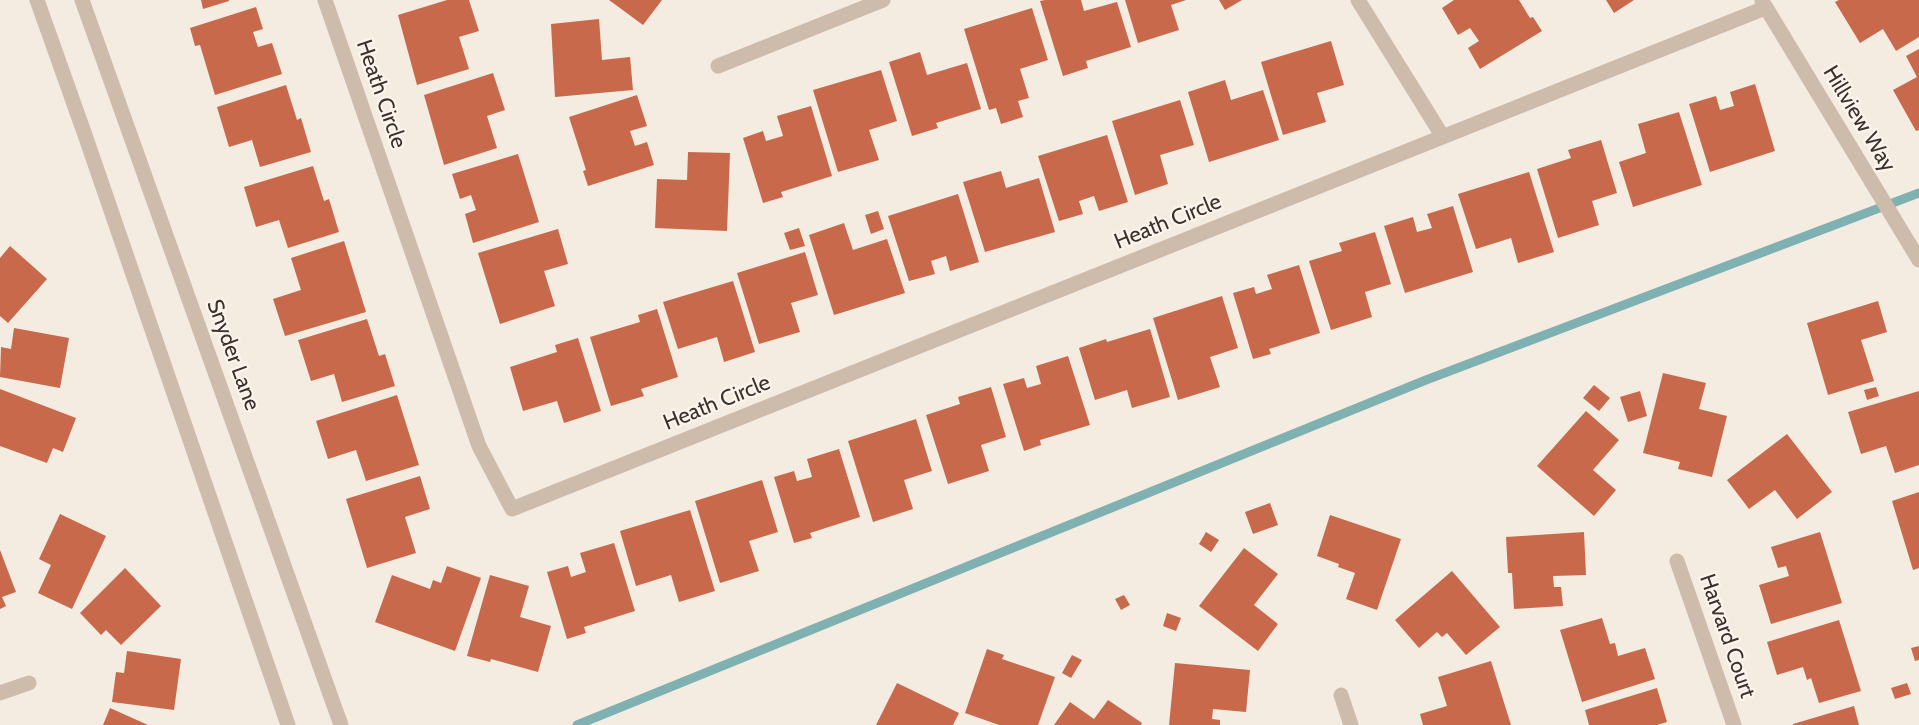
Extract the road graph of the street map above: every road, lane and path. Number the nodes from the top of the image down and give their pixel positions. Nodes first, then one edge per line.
1 (37, 0) edge
2 (82, 0) edge
3 (325, 0) edge
4 (883, 0) edge
5 (1358, 0) edge
6 (1763, 4) edge
7 (718, 66) dead end
8 (1443, 137) junction
9 (1919, 260) edge
10 (1677, 561) dead end
11 (29, 683) dead end
12 (0, 693) edge
13 (1341, 695) dead end
14 (288, 725) edge
15 (341, 725) edge
16 (1351, 725) edge
17 (1734, 725) edge

1 - 14 street
2 - 15 street, Snyder Lane
3 - 8 street, Heath Circle
4 - 7 street
5 - 8 street
6 - 8 street, Heath Circle
6 - 9 street, Hillview Way
10 - 17 street, Harvard Court
11 - 12 street
13 - 16 street

